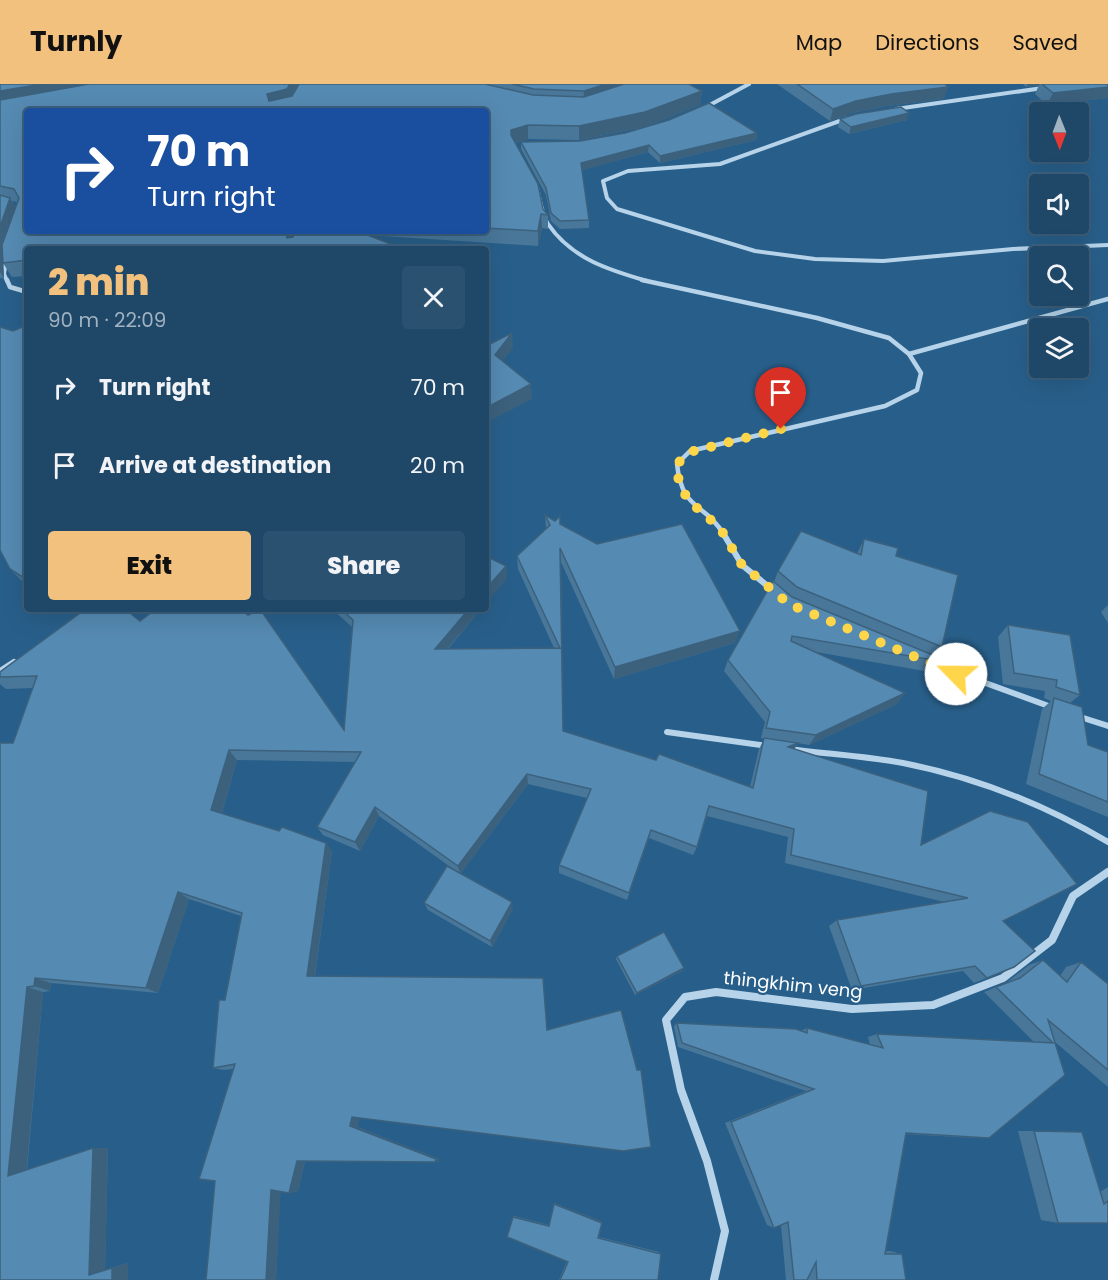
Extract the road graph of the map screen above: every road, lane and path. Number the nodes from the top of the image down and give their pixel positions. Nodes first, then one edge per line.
1 (749, 84) edge
2 (1045, 88) edge
3 (701, 109) edge
4 (892, 109) edge
5 (853, 117) edge
6 (533, 179) edge
7 (1108, 245) edge
8 (8, 253) edge
9 (24, 291) edge
10 (1108, 299) edge
11 (909, 354) junction
12 (782, 598) edge
13 (18, 659) edge
14 (924, 661) edge
15 (0, 671) edge
16 (1065, 712) edge
17 (1075, 715) edge
18 (1108, 726) edge
19 (667, 732) dead end
20 (774, 747) edge
21 (786, 749) edge
22 (1108, 842) edge
23 (1108, 872) edge
24 (714, 1280) edge

1 - 3 street
2 - 4 street
5 - 7 street
6 - 11 street
8 - 9 street
10 - 11 street
11 - 12 street
13 - 15 street
14 - 16 street
17 - 18 street
19 - 20 street
21 - 22 street
23 - 24 street, thingkhim veng

